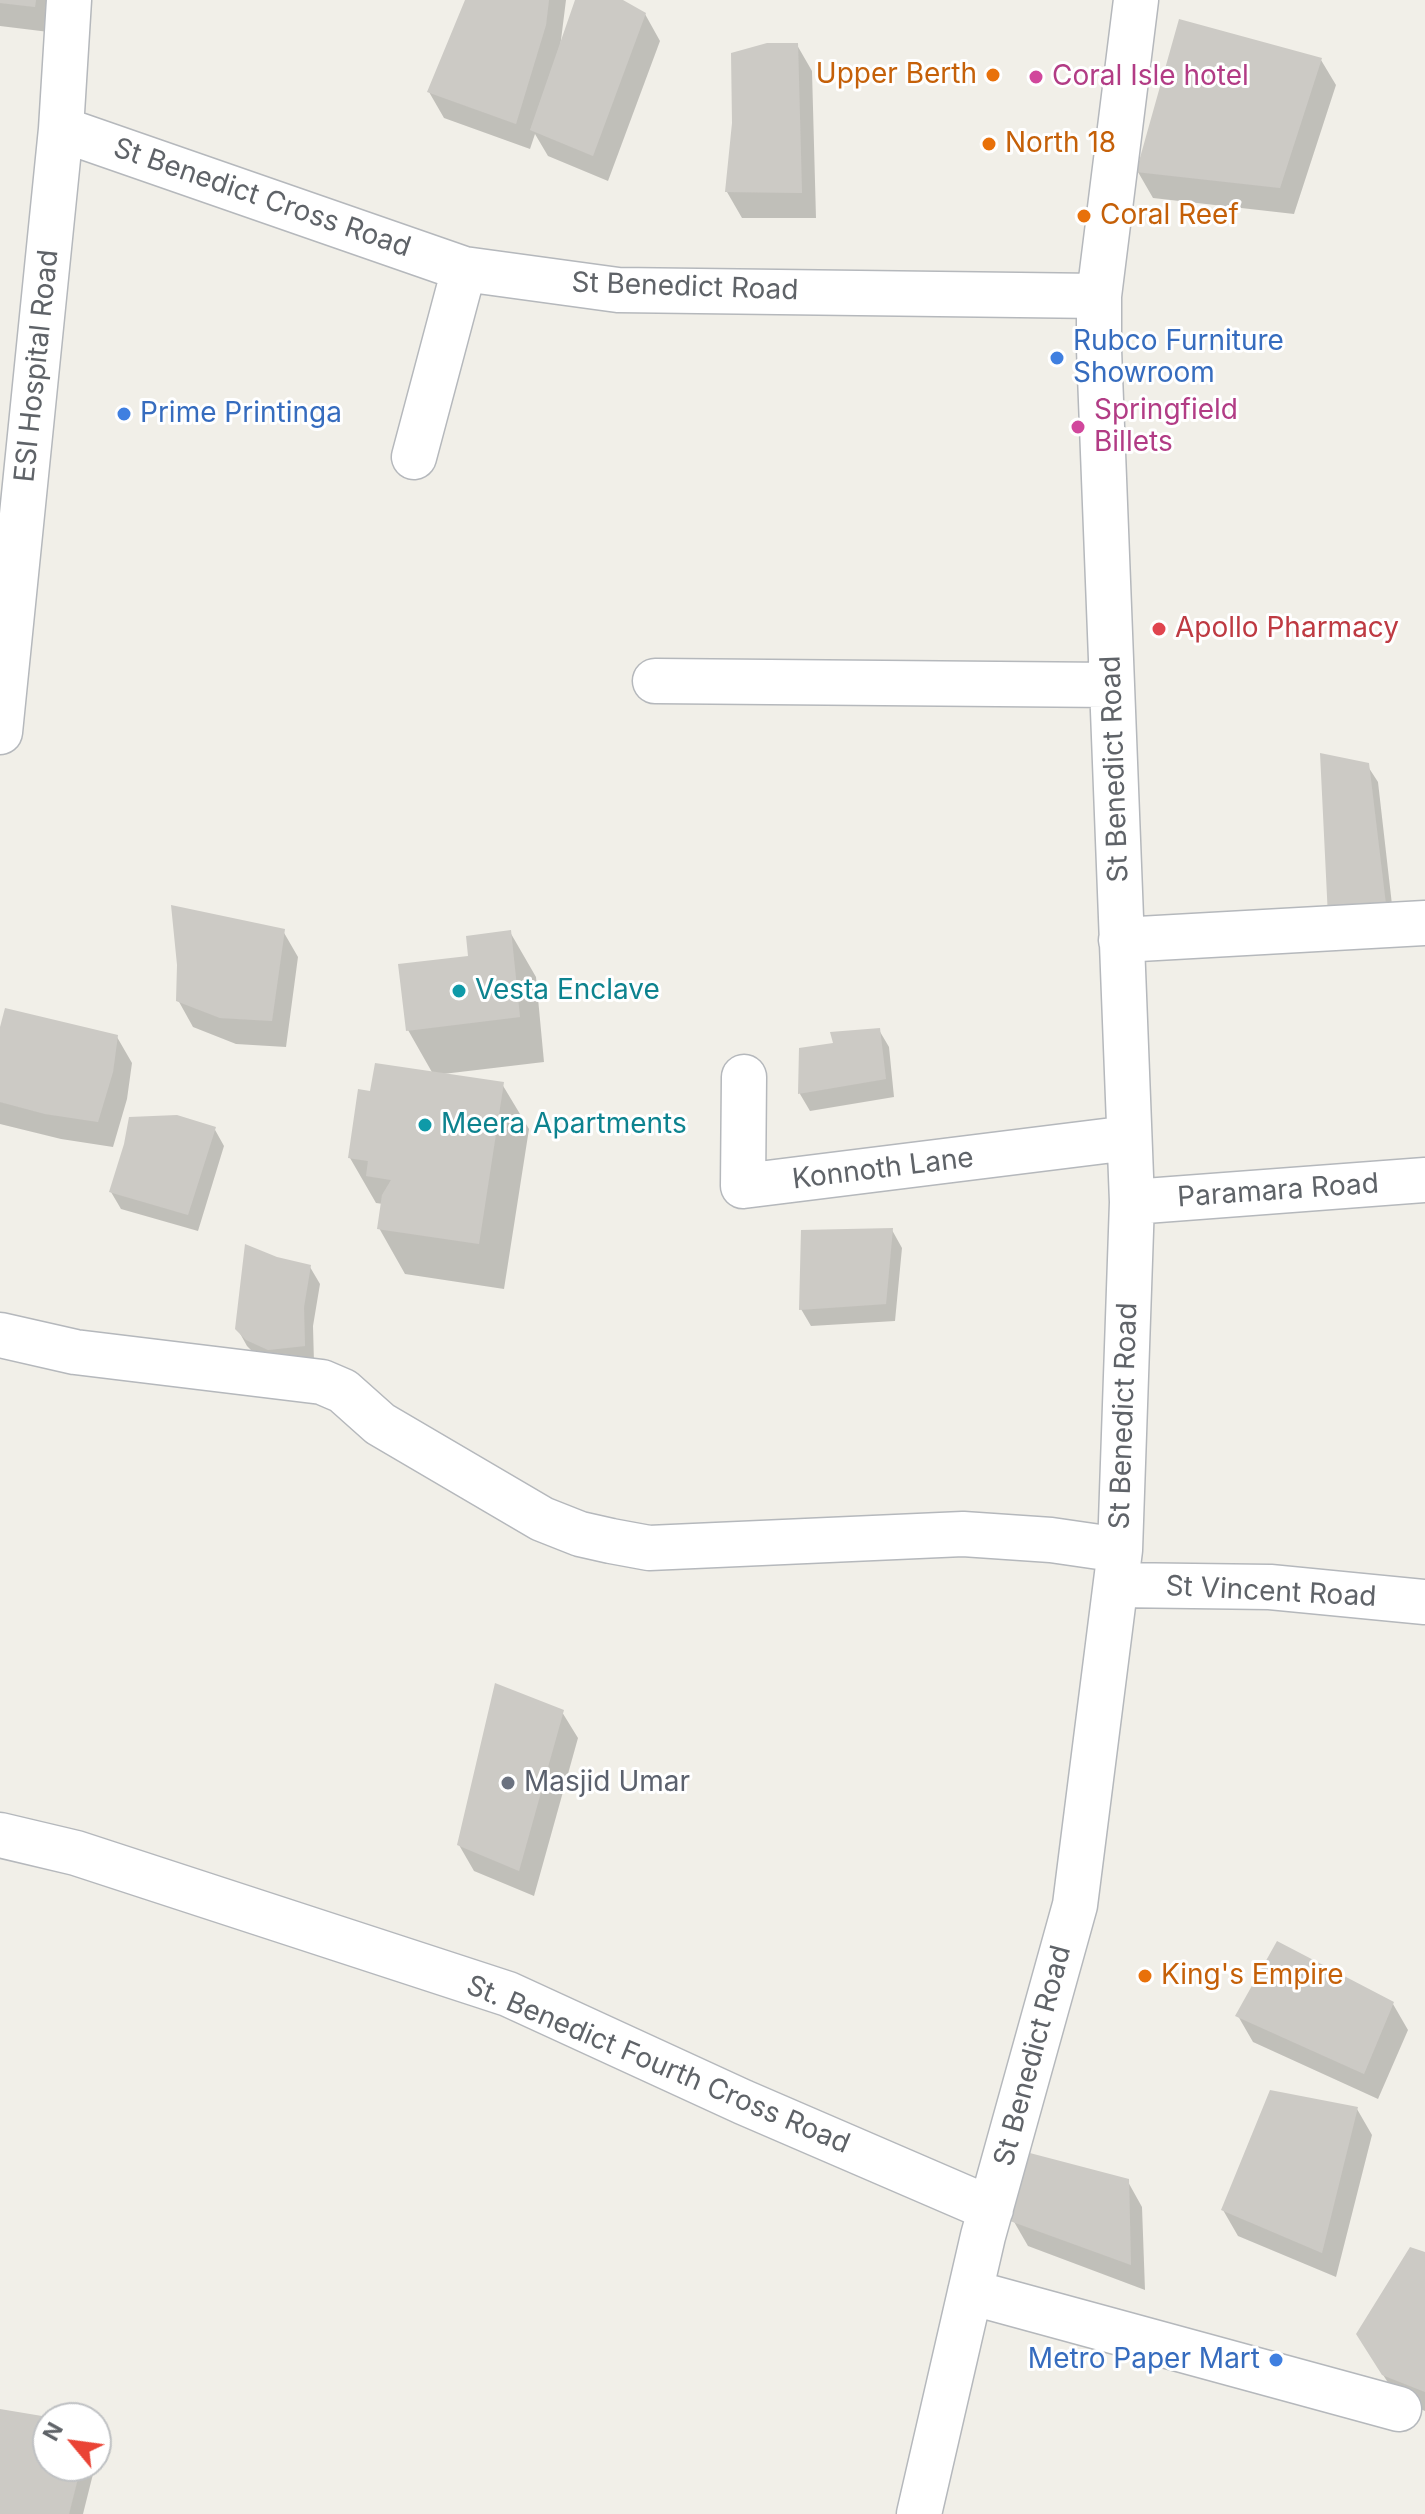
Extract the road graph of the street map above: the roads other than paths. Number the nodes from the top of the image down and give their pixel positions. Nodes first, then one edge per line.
1 (69, 0) edge
2 (1136, 0) edge
3 (61, 129) junction
4 (464, 269) junction
5 (1099, 296) junction
6 (414, 457) dead end
7 (12, 500) edge
8 (655, 681) dead end
9 (1112, 685) junction
10 (0, 732) edge
11 (1425, 923) edge
12 (1121, 940) junction
13 (744, 1077) dead end
14 (1129, 1138) junction
15 (1425, 1180) edge
16 (1132, 1202) junction
17 (0, 1335) edge
18 (1118, 1567) junction
19 (1425, 1602) edge
20 (0, 1835) edge
21 (991, 2209) junction
22 (970, 2292) junction
23 (1399, 2409) dead end
24 (919, 2514) edge

1 - 3 street, ESI Hospital Road
2 - 5 street, St Benedict Road
3 - 4 street, St Benedict Cross Road
3 - 7 street, ESI Hospital Road
4 - 5 street, St Benedict Road
4 - 6 street
5 - 9 street, St Benedict Road
7 - 10 street, ESI Hospital Road
8 - 9 street
9 - 12 street, St Benedict Road
11 - 12 street
12 - 14 street, St Benedict Road
13 - 14 street, Konnoth Lane
14 - 16 street, St Benedict Road
15 - 16 street, Paramara Road
16 - 18 street, St Benedict Road
17 - 18 street, St Vincent Road
18 - 19 street, St Vincent Road
18 - 21 street, St Benedict Road
20 - 21 street, St. Benedict Fourth Cross Road
21 - 22 street, St Benedict Road
22 - 23 street
22 - 24 street, St Benedict Road

